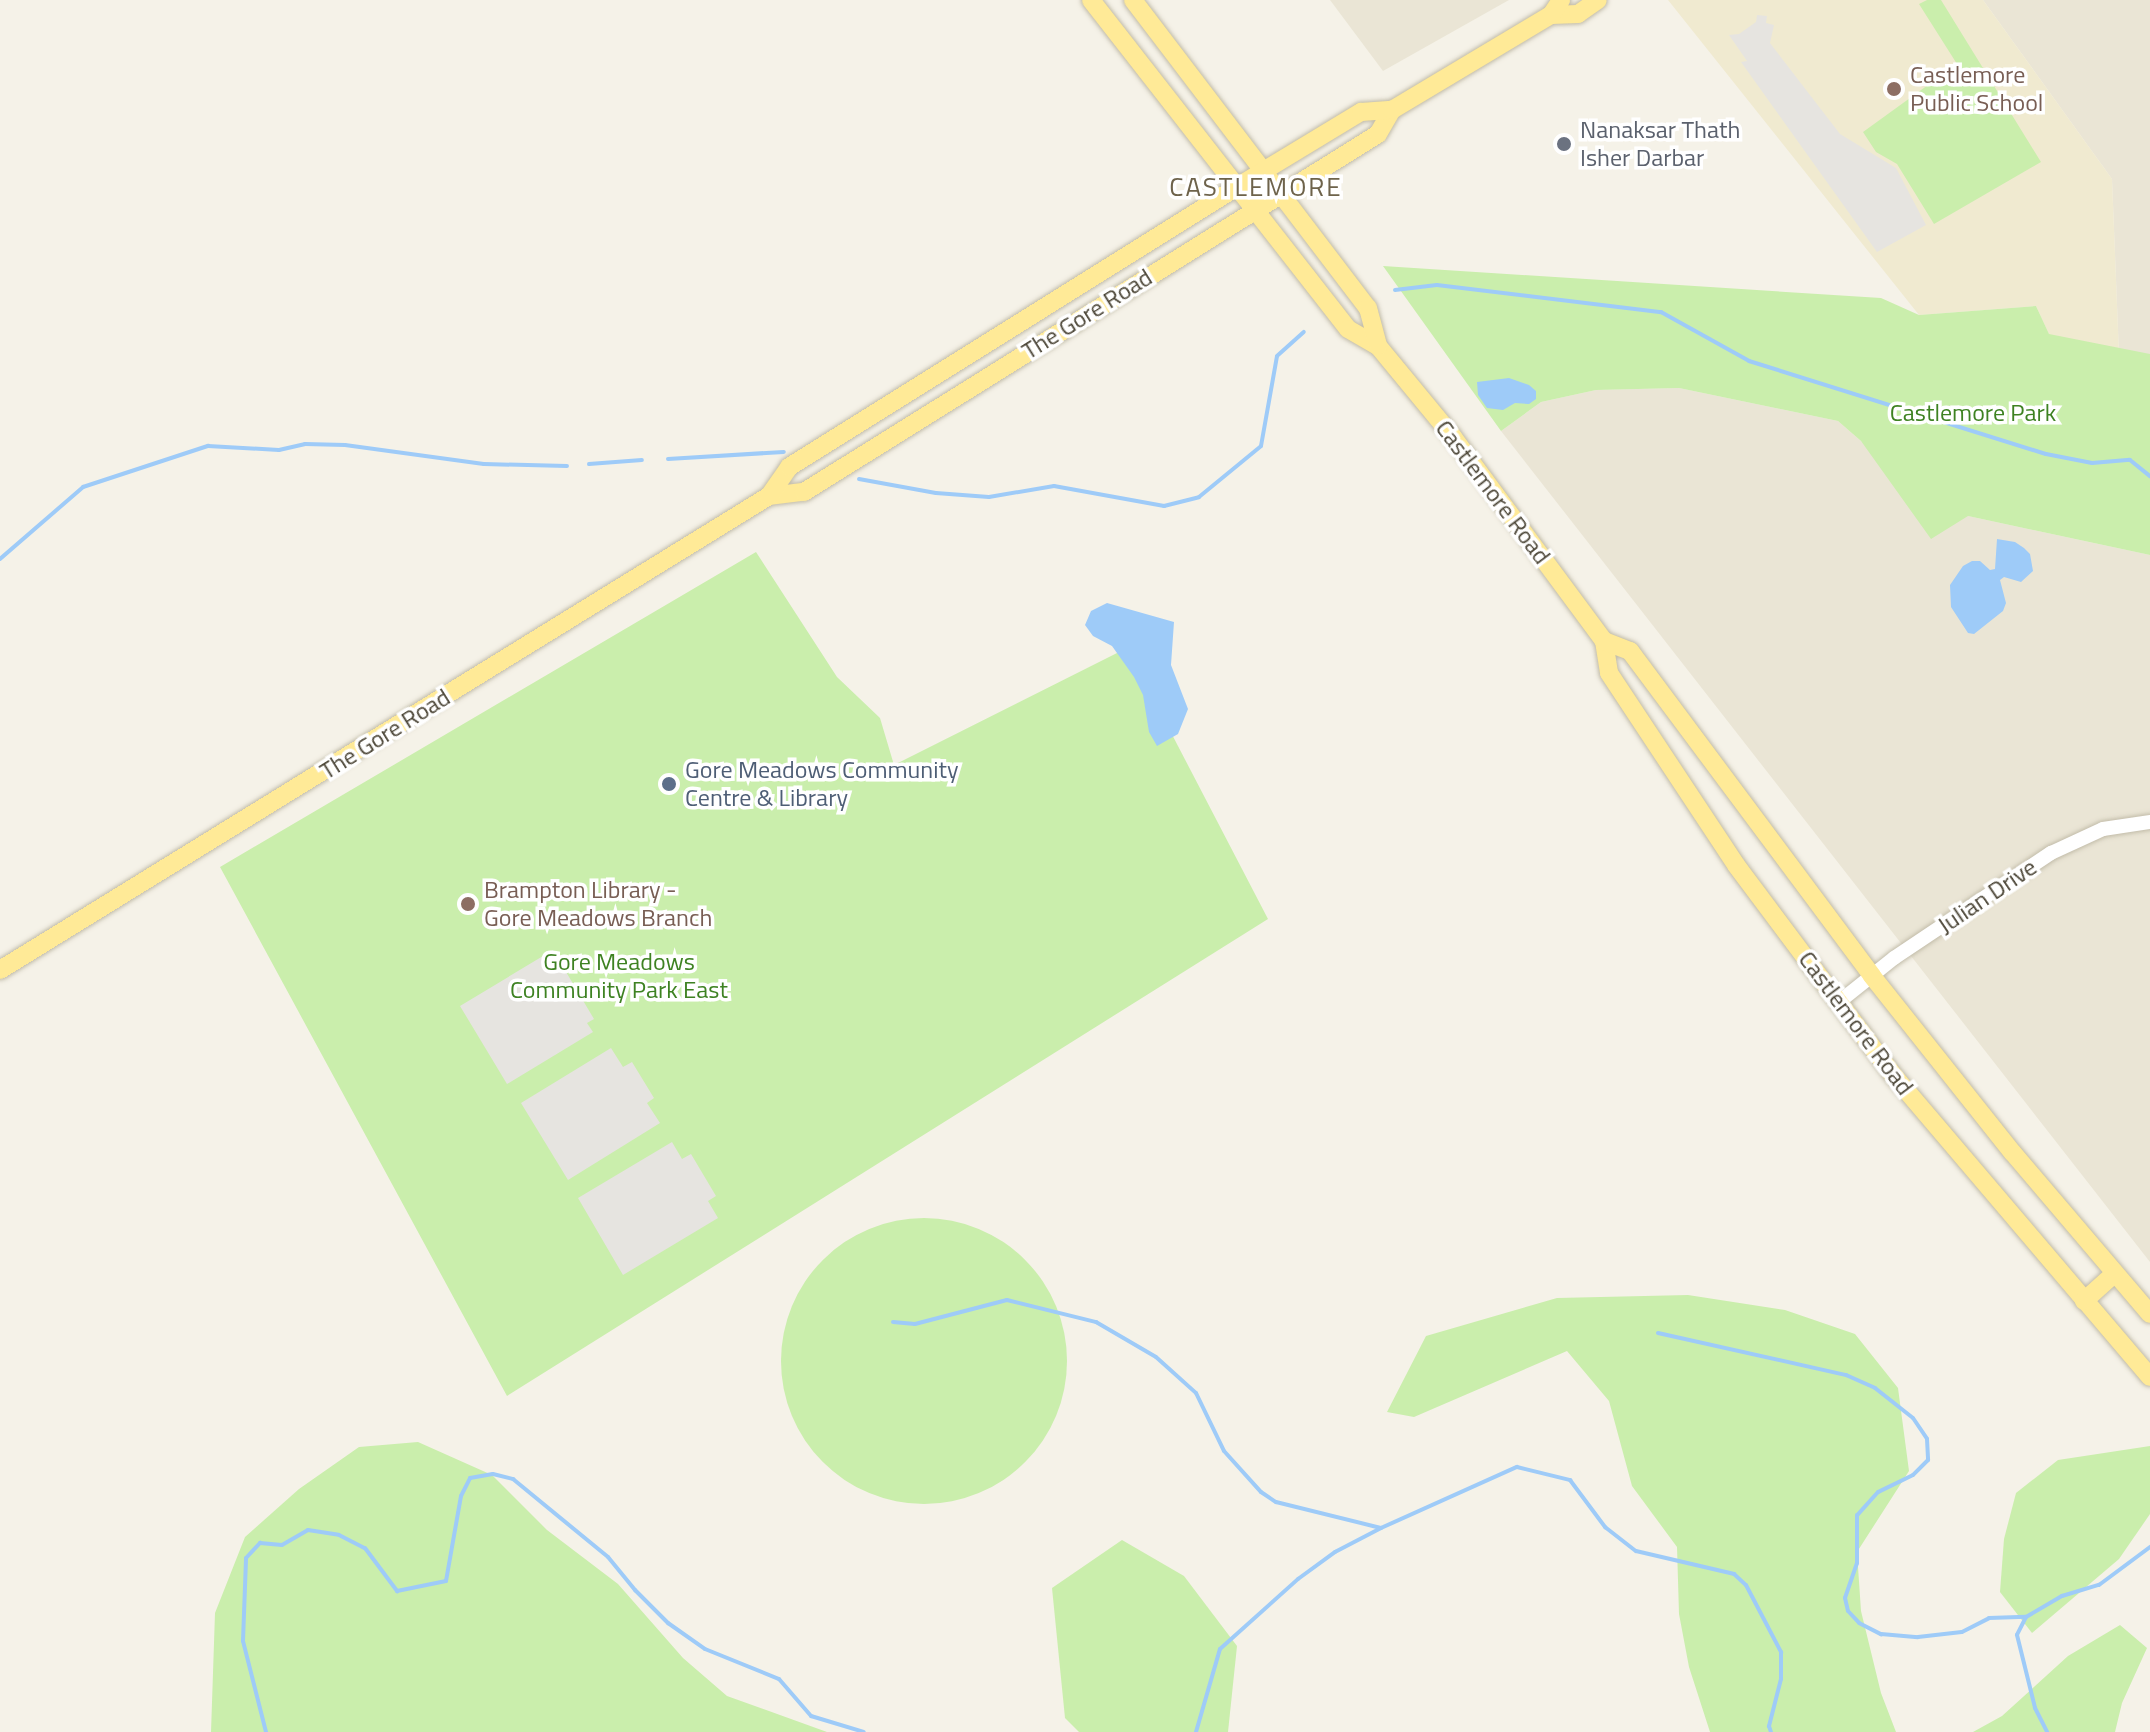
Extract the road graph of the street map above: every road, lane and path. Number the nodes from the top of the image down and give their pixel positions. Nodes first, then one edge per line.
1 (1091, 0) edge
2 (1133, 0) edge
3 (1598, 0) edge
4 (1556, 8) edge
5 (1392, 110) junction
6 (1262, 172) junction
7 (1237, 187) junction
8 (1280, 194) junction
9 (1255, 209) junction
10 (1378, 346) junction
11 (874, 414) junction
12 (889, 438) junction
13 (769, 496) junction
14 (1604, 641) junction
15 (2150, 822) edge
16 (0, 970) edge
17 (1872, 976) junction
18 (1839, 1002) junction
19 (2114, 1274) junction
20 (2084, 1301) junction
21 (2150, 1314) edge
22 (2150, 1377) edge

1 - 7 main road, Castlemore Road
2 - 6 main road, Castlemore Road
3 - 4 main road, The Gore Road
4 - 5 main road, The Gore Road
5 - 6 main road, The Gore Road
5 - 8 main road, The Gore Road
6 - 7 main road, The Gore Road
6 - 8 main road, Castlemore Road
7 - 9 main road, Castlemore Road
7 - 11 main road, The Gore Road
8 - 9 main road, The Gore Road
8 - 10 main road, Castlemore Road
9 - 10 main road, Castlemore Road
9 - 12 main road, The Gore Road
10 - 14 main road, Castlemore Road
11 - 12 main road
11 - 13 main road, The Gore Road
12 - 13 main road, The Gore Road
13 - 16 main road, The Gore Road
14 - 17 main road, Castlemore Road
14 - 18 main road, Castlemore Road
15 - 17 street, Julian Drive
17 - 18 street, Julian Drive
17 - 19 main road, Castlemore Road
18 - 20 main road, Castlemore Road
19 - 20 main road
19 - 21 main road, Castlemore Road
20 - 22 main road, Castlemore Road

